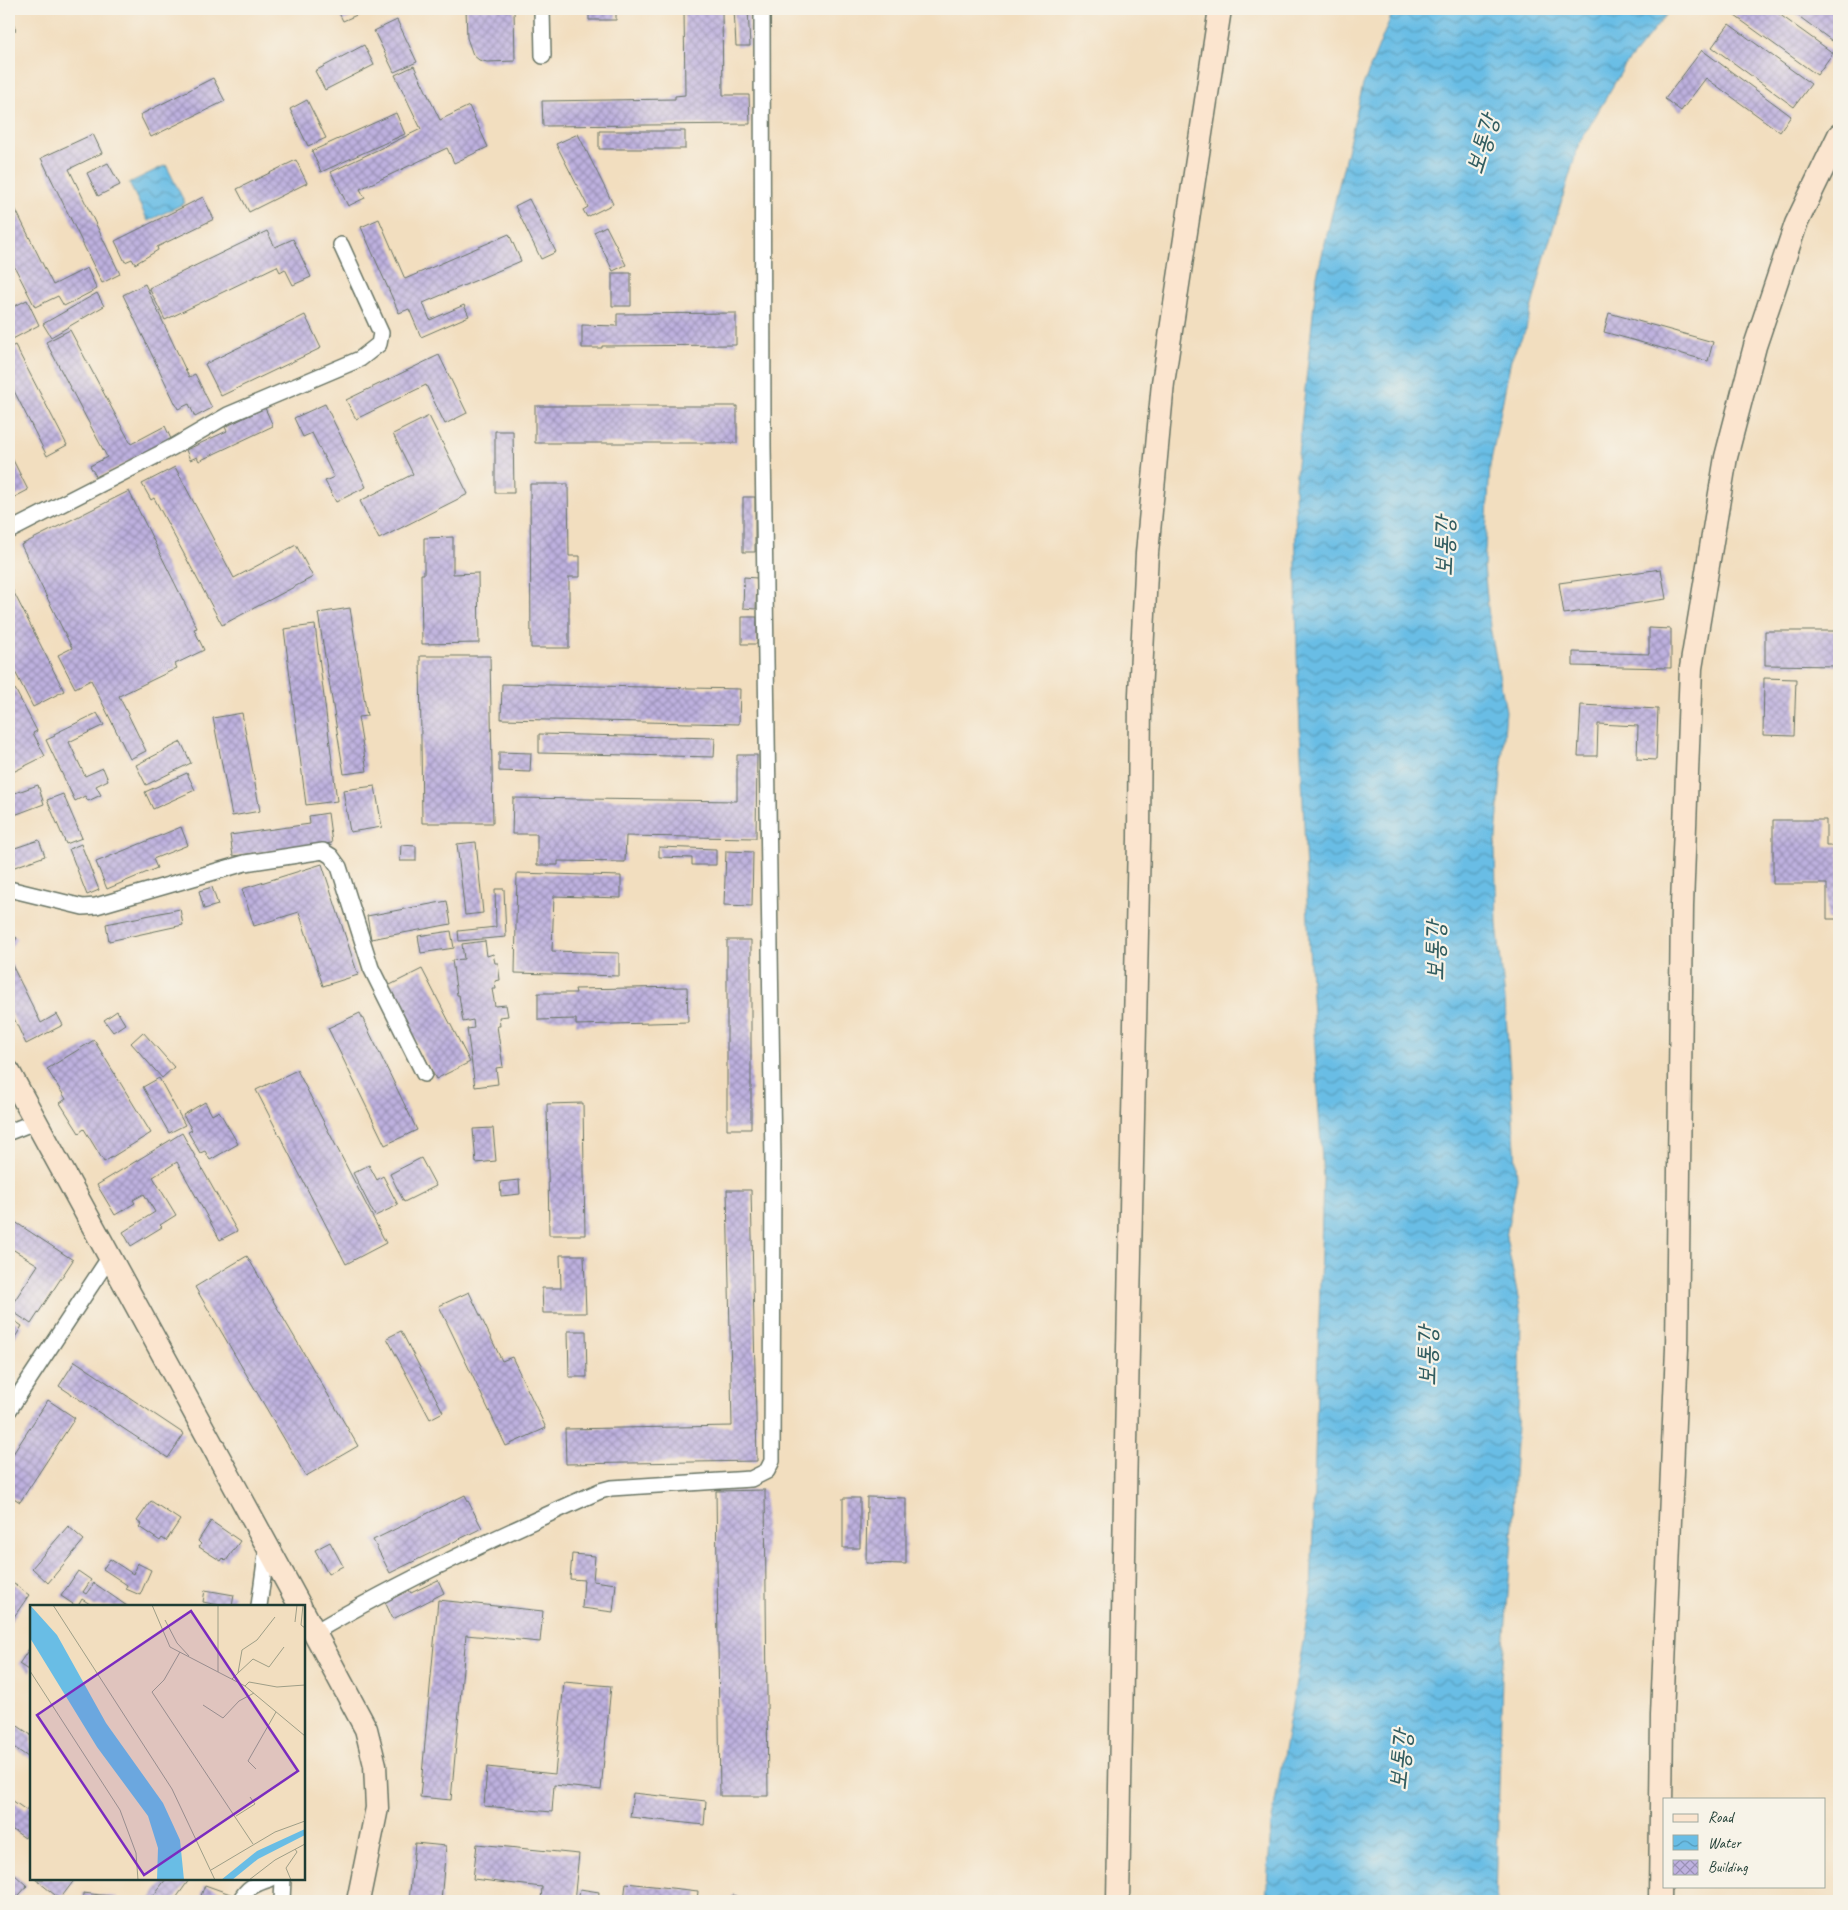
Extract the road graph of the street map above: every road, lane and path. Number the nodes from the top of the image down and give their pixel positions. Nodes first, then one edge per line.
1 (542, 9) edge
2 (762, 9) edge
3 (1220, 9) edge
4 (543, 56) dead end
5 (1839, 135) edge
6 (341, 245) dead end
7 (9, 531) edge
8 (9, 889) edge
9 (9, 1072) edge
10 (424, 1074) dead end
11 (37, 1121) junction
12 (9, 1132) edge
13 (109, 1258) junction
14 (9, 1410) edge
15 (267, 1547) junction
16 (259, 1605) edge
17 (299, 1605) edge
18 (305, 1614) edge
19 (315, 1632) junction
20 (267, 1880) edge
21 (283, 1880) edge
22 (240, 1901) edge
23 (282, 1901) edge
24 (358, 1901) edge
25 (1118, 1901) edge
26 (1660, 1901) edge

1 - 4 street
2 - 19 street
3 - 25 street
5 - 26 street
6 - 7 street
8 - 10 street
9 - 11 street
11 - 12 street
11 - 13 street
13 - 14 street
13 - 15 street
15 - 16 street
15 - 17 street
18 - 19 street
19 - 24 street
20 - 22 street
21 - 23 street

